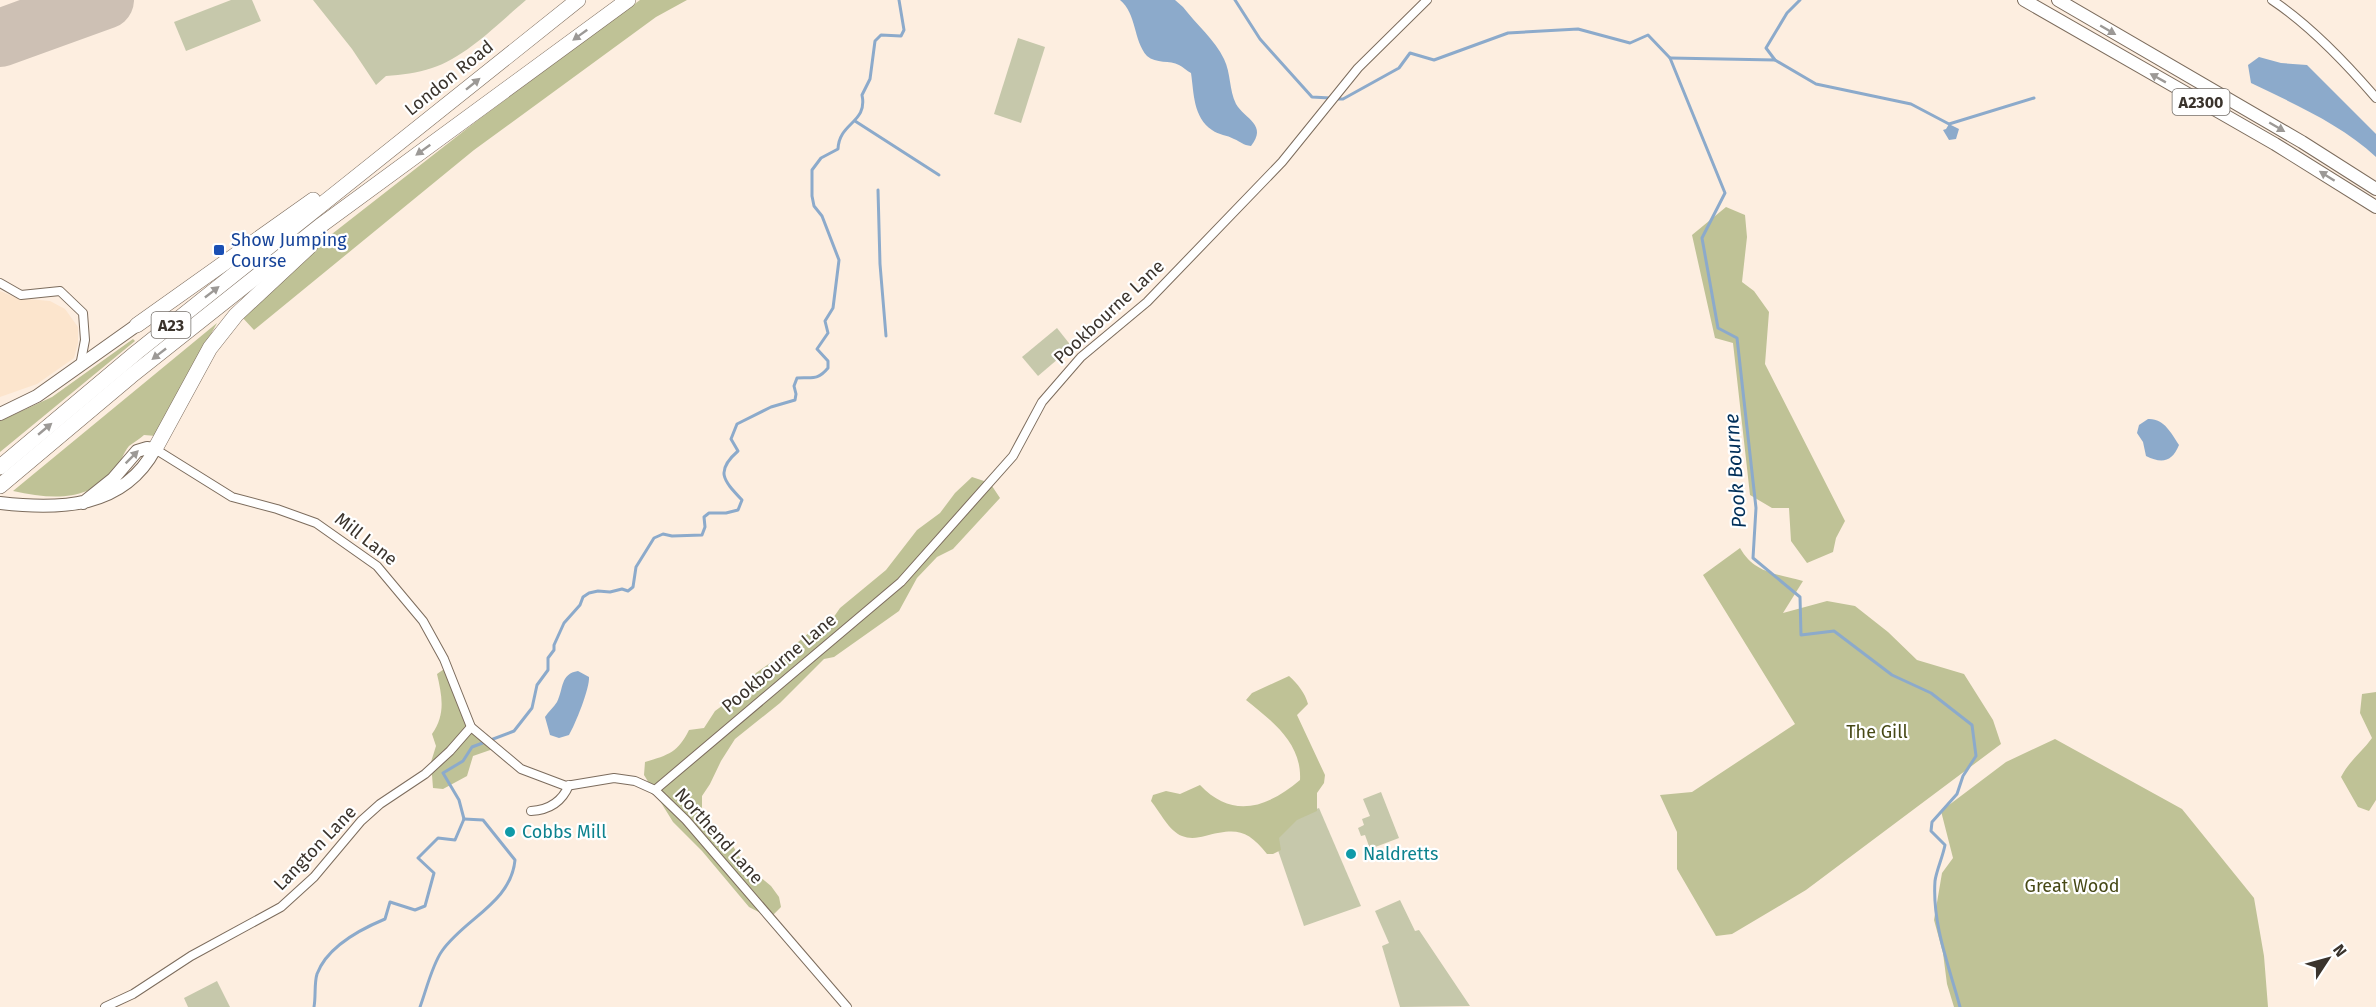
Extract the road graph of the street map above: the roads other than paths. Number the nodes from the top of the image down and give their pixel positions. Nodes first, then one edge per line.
1 (578, 0) edge
2 (627, 0) edge
3 (1427, 0) edge
4 (2024, 0) edge
5 (2058, 0) edge
6 (2272, 0) edge
7 (2376, 98) edge
8 (345, 186) junction
9 (2376, 189) edge
10 (2376, 207) edge
11 (320, 226) junction
12 (0, 283) edge
13 (137, 325) joint
14 (80, 367) junction
15 (0, 414) edge
16 (152, 454) junction
17 (0, 467) edge
18 (0, 486) edge
19 (3, 504) edge
20 (471, 727) junction
21 (569, 785) junction
22 (655, 790) junction
23 (531, 812) dead end
24 (105, 1007) edge
25 (847, 1007) edge

8 -> 1 highway, London Road / A23
2 -> 11 highway, A23
3 - 22 street, Pookbourne Lane
10 -> 4 main road, A2300
5 -> 9 main road, A2300
6 - 7 street
8 - 13 highway
17 -> 8 highway, A23
11 - 16 highway
11 -> 18 highway, A23
12 - 14 street
13 - 14 main road
14 - 15 main road
16 - 19 main road
16 - 20 street, Mill Lane
20 - 21 street, Northend Lane
20 - 24 street, Langton Lane
21 - 22 street, Northend Lane
21 - 23 street
22 - 25 street, Northend Lane

